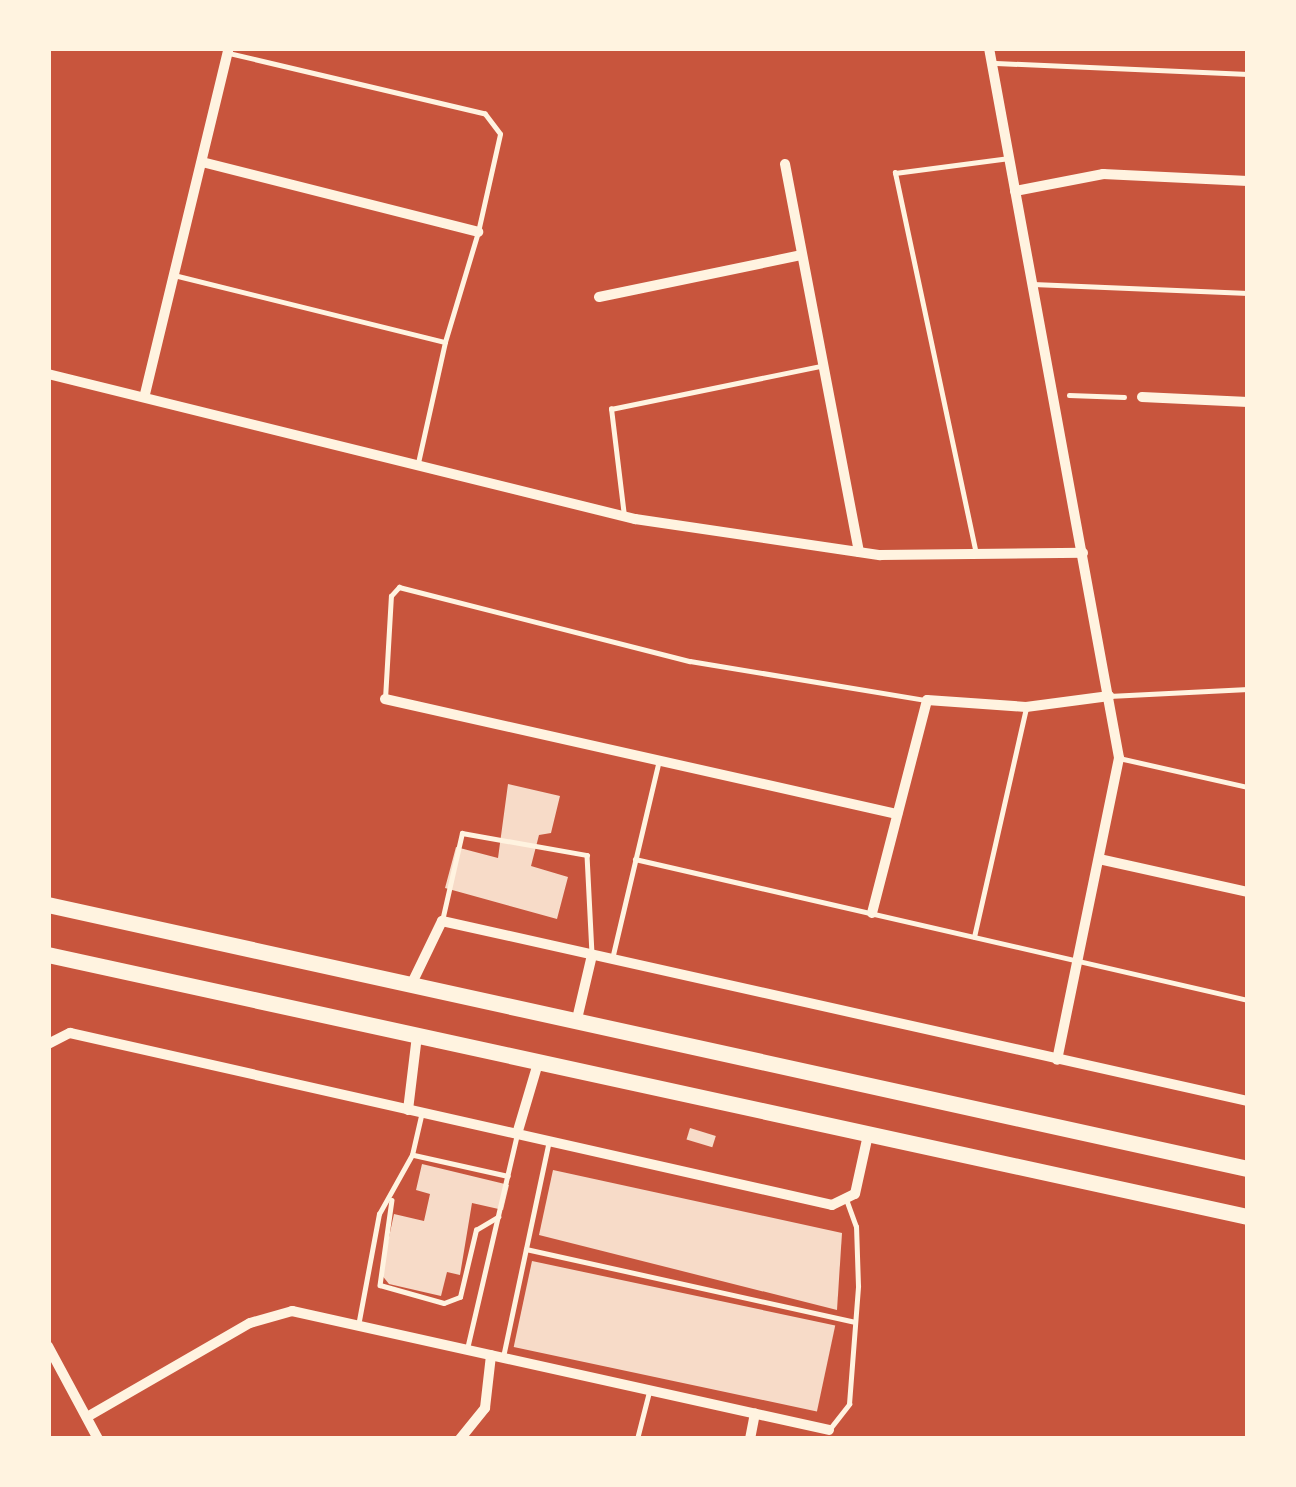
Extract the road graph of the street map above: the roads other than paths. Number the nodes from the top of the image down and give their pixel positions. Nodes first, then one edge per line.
1 (989, 48) edge
2 (229, 51) edge
3 (992, 63) junction
4 (1248, 74) edge
5 (1009, 158) junction
6 (202, 162) junction
7 (785, 164) dead end
8 (1248, 181) edge
9 (1015, 191) junction
10 (478, 232) junction
11 (801, 255) junction
12 (174, 275) junction
13 (1033, 284) junction
14 (1248, 293) edge
15 (598, 297) dead end
16 (445, 342) junction
17 (821, 366) junction
18 (48, 374) edge
19 (145, 394) junction
20 (1142, 397) road end
21 (1248, 401) edge
22 (418, 463) junction
23 (624, 516) junction
24 (859, 552) junction
25 (1083, 553) junction
26 (976, 554) junction
27 (1248, 689) edge
28 (1109, 696) junction
29 (385, 699) joint
30 (927, 700) junction
31 (1026, 707) junction
32 (1119, 758) junction
33 (659, 760) junction
34 (1248, 788) edge
35 (897, 814) junction
36 (635, 859) junction
37 (1099, 859) junction
38 (1248, 892) edge
39 (48, 905) edge
40 (872, 914) junction
41 (442, 921) junction
42 (974, 937) junction
43 (48, 955) edge
44 (592, 955) junction
45 (612, 959) junction
46 (1077, 961) junction
47 (412, 982) junction
48 (1248, 1000) edge
49 (577, 1019) junction
50 (417, 1036) junction
51 (48, 1044) edge
52 (1057, 1060) junction
53 (538, 1064) junction
54 (1248, 1101) edge
55 (408, 1109) junction
56 (422, 1113) junction
57 (518, 1134) junction
58 (868, 1135) junction
59 (548, 1141) junction
60 (412, 1154) junction
61 (1248, 1169) edge
62 (508, 1176) junction
63 (392, 1200) junction
64 (845, 1200) junction
65 (498, 1216) junction
66 (1248, 1217) edge
67 (526, 1249) junction
68 (855, 1322) junction
69 (358, 1326) junction
70 (48, 1346) edge
71 (467, 1349) junction
72 (497, 1356) junction
73 (649, 1390) junction
74 (755, 1414) junction
75 (87, 1417) junction
76 (829, 1430) joint
77 (98, 1439) edge
78 (460, 1439) edge
79 (638, 1439) edge
80 (750, 1439) edge

1 - 3 street
2 - 6 street
2 - 10 lane
3 - 4 lane
3 - 5 street
5 - 9 street
5 - 26 lane
6 - 10 street
6 - 12 street
7 - 11 street
8 - 9 street
9 - 13 street
10 - 16 lane
11 - 15 street
11 - 17 street
12 - 16 lane
12 - 19 street
13 - 14 lane
13 - 25 street
16 - 22 lane
17 - 23 lane
17 - 24 street
18 - 19 street
19 - 22 street
20 - 21 street
22 - 23 street
23 - 24 street
24 - 26 street
25 - 26 street
25 - 28 street
27 - 28 lane
28 - 31 street
28 - 32 street
29 - 30 lane
29 - 33 street
30 - 31 street
30 - 35 street
31 - 42 lane
32 - 34 lane
32 - 37 street
33 - 35 street
33 - 36 lane
35 - 40 street
36 - 40 lane
36 - 45 lane
37 - 38 street
37 - 46 street
39 - 47 main road
40 - 42 lane
41 - 44 street
41 - 44 lane
41 - 47 street
42 - 46 lane
43 - 50 main road
44 - 45 street
44 - 49 street
45 - 52 street
46 - 48 lane
46 - 52 street
47 - 49 main road
49 - 61 main road
50 - 53 main road
50 - 55 street
51 - 55 street
52 - 54 street
53 - 57 street
53 - 58 main road
55 - 56 street
56 - 57 street
56 - 60 lane
57 - 59 street
57 - 62 lane
58 - 64 street
58 - 66 main road
59 - 64 street
59 - 67 lane
60 - 62 lane
60 - 63 lane
62 - 65 lane
63 - 65 lane
63 - 69 lane
64 - 68 lane
65 - 71 lane
67 - 68 lane
67 - 72 lane
68 - 76 lane
69 - 71 street
69 - 75 street
70 - 75 street
71 - 72 street
72 - 73 street
72 - 78 street
73 - 74 street
73 - 79 lane
74 - 76 street
74 - 80 street
75 - 77 street

